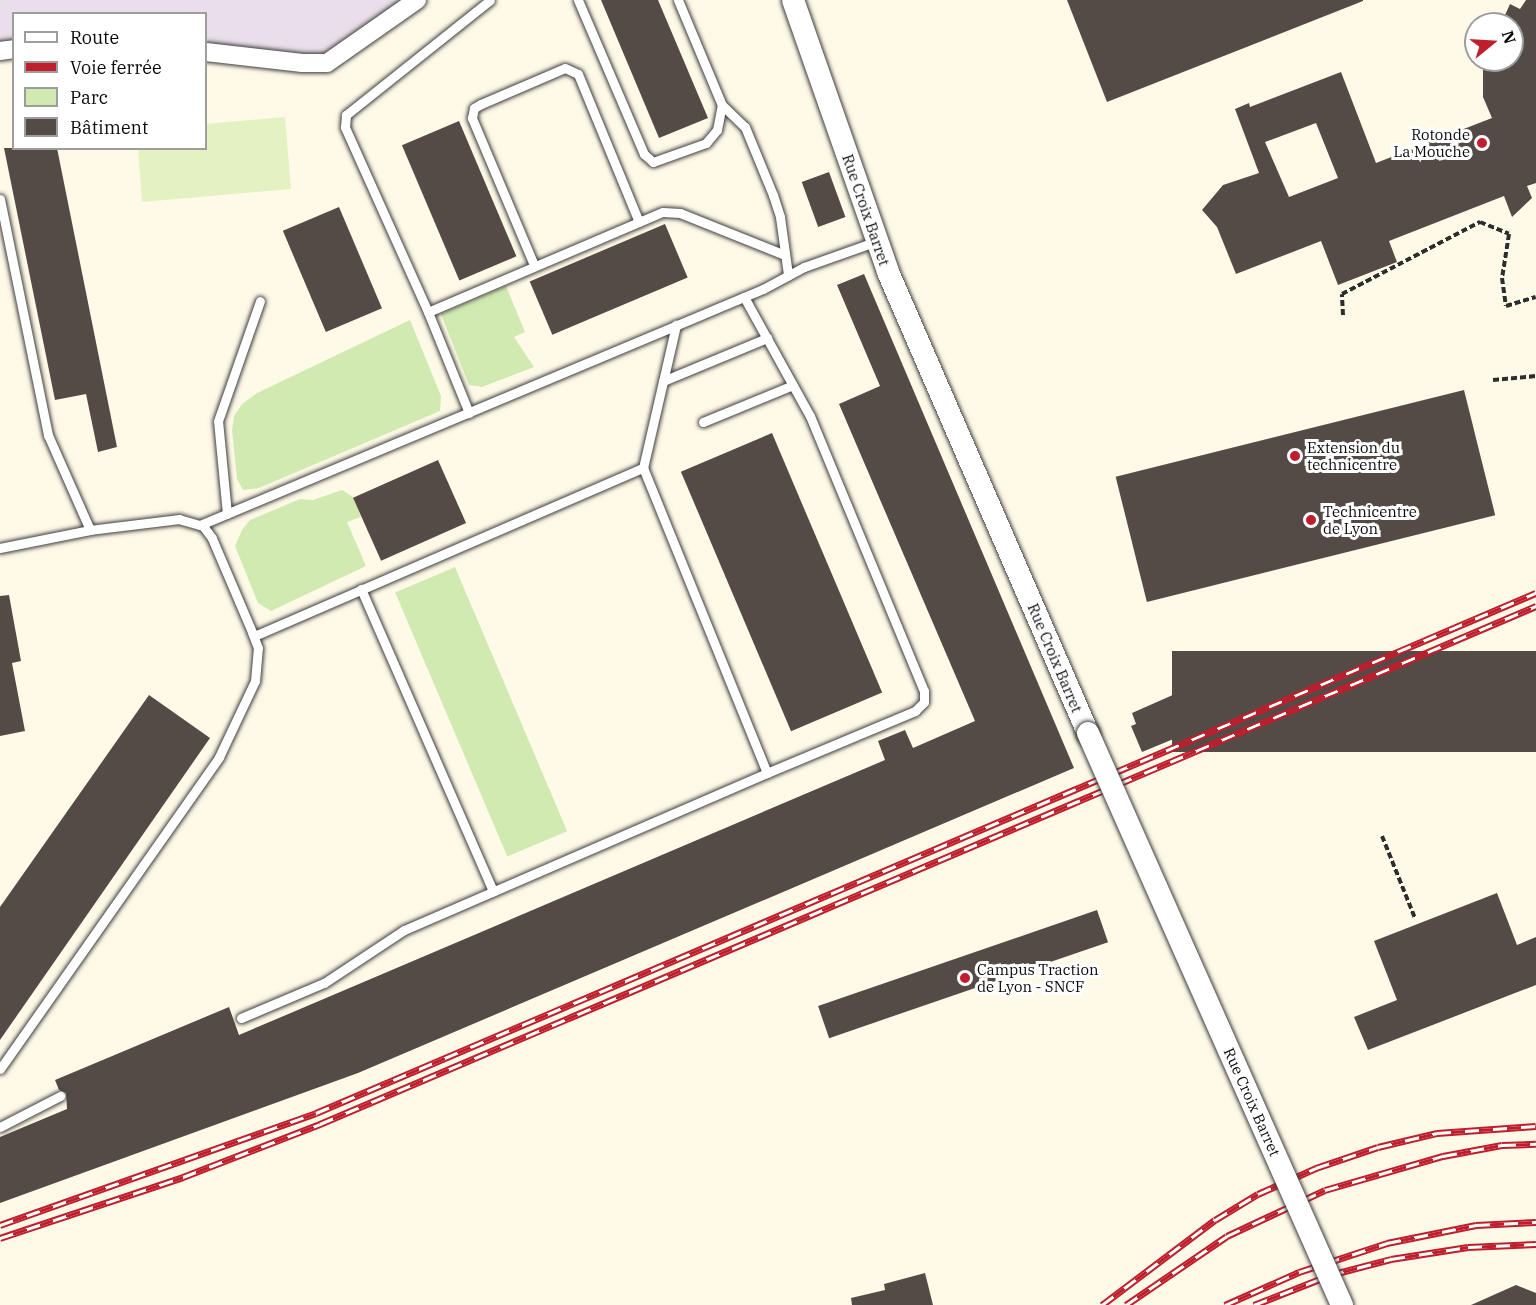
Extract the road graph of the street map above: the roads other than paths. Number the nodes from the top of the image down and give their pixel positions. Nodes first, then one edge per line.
1 (417, 0) edge
2 (490, 0) edge
3 (578, 0) edge
4 (678, 0) edge
5 (793, 0) edge
6 (207, 52) edge
7 (722, 105) junction
8 (0, 199) edge
9 (639, 222) junction
10 (877, 241) junction
11 (785, 255) junction
12 (534, 265) junction
13 (788, 275) junction
14 (744, 297) junction
15 (261, 301) dead end
16 (428, 312) junction
17 (676, 325) junction
18 (767, 338) junction
19 (663, 381) junction
20 (793, 385) junction
21 (468, 413) junction
22 (703, 422) dead end
23 (643, 468) junction
24 (226, 514) junction
25 (200, 525) junction
26 (90, 530) junction
27 (0, 548) edge
28 (361, 589) junction
29 (254, 636) junction
30 (767, 773) junction
31 (493, 891) junction
32 (241, 1018) dead end
33 (0, 1069) edge
34 (60, 1096) dead end
35 (0, 1127) edge
36 (1342, 1305) edge

1 - 6 street
2 - 16 lane
3 - 7 lane
4 - 7 lane
5 - 10 street, Rue Croix Barret
7 - 11 lane
8 - 26 lane
9 - 11 lane
9 - 12 lane
9 - 12 lane
10 - 13 lane
10 - 36 street, Rue Croix Barret, bridge
11 - 13 lane
12 - 16 lane
13 - 14 lane
14 - 17 lane
14 - 18 lane
15 - 24 lane
16 - 21 lane
17 - 19 lane
17 - 21 lane
18 - 19 lane
18 - 20 lane
19 - 23 lane
20 - 22 lane
20 - 30 lane
21 - 24 lane
23 - 28 lane
23 - 30 lane
24 - 25 lane
25 - 26 lane
25 - 29 lane
26 - 27 lane
28 - 29 lane
28 - 31 lane
29 - 33 lane
30 - 31 lane
31 - 32 lane
34 - 35 lane

